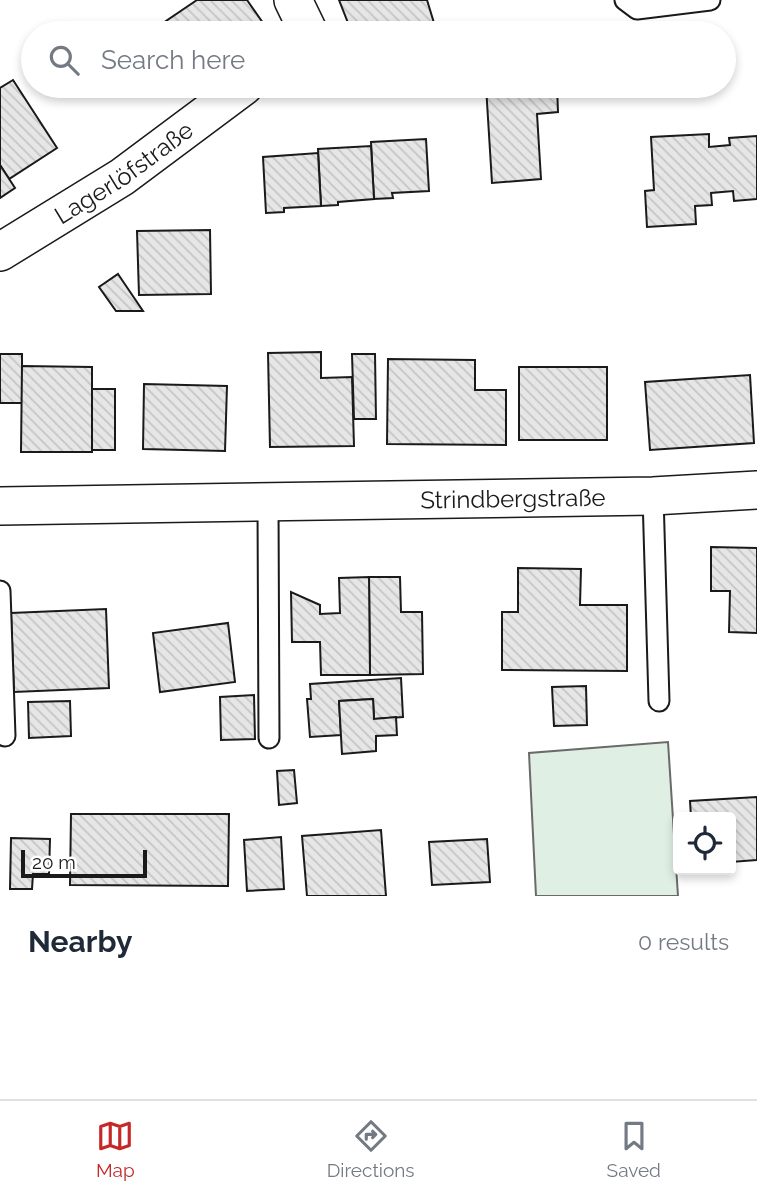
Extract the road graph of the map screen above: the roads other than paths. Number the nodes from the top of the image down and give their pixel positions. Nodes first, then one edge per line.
1 (293, 0) edge
2 (625, 0) edge
3 (710, 0) edge
4 (303, 21) edge
5 (228, 98) edge
6 (0, 253) edge
7 (757, 490) edge
8 (653, 496) junction
9 (268, 504) junction
10 (0, 506) edge
11 (0, 591) edge
12 (659, 701) dead end
13 (5, 736) dead end
14 (269, 738) dead end

1 - 4 street
2 - 3 lane
5 - 6 street, Lagerlöfstraße
7 - 8 street, Strindbergstraße
8 - 9 street, Strindbergstraße
8 - 12 lane
9 - 10 street, Strindbergstraße
9 - 14 lane
11 - 13 lane

